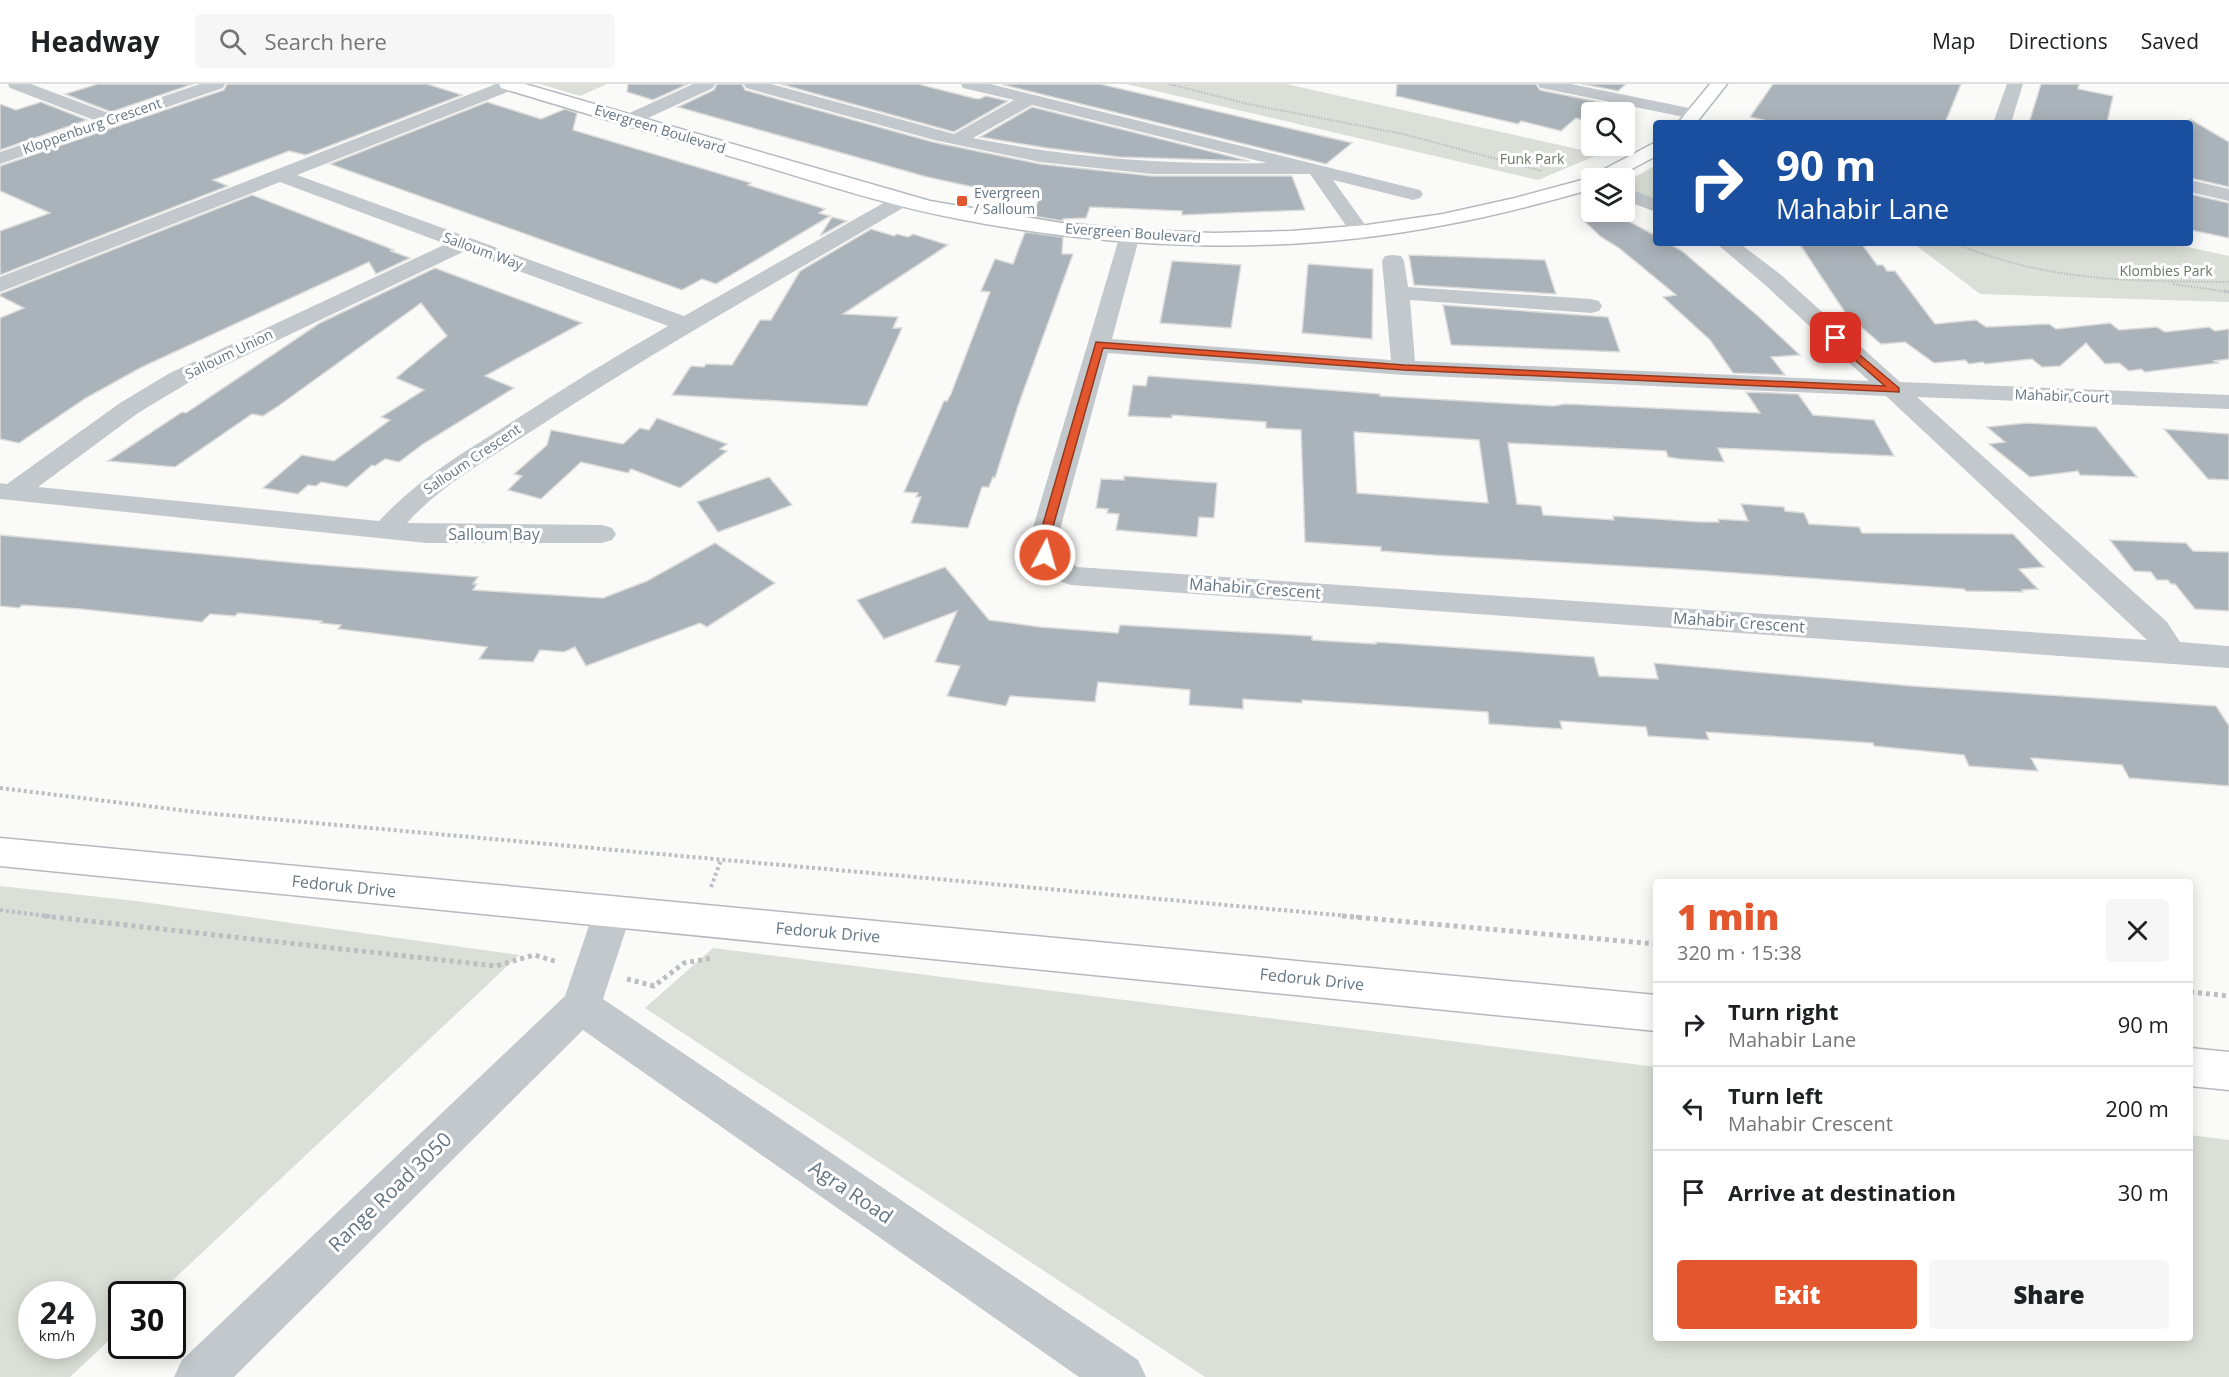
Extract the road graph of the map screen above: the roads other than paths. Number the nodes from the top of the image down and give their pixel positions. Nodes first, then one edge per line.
1 (16, 84) edge
2 (217, 84) edge
3 (508, 84) edge
4 (707, 84) edge
5 (752, 84) edge
6 (969, 84) edge
7 (1546, 84) edge
8 (1719, 84) edge
9 (2015, 84) edge
10 (1029, 99) junction
11 (1690, 118) edge
12 (110, 120) junction
13 (629, 120) junction
14 (2003, 120) edge
15 (1189, 139) junction
16 (957, 140) junction
17 (1653, 150) edge
18 (0, 158) edge
19 (1148, 168) junction
20 (1620, 168) edge
21 (1310, 169) junction
22 (279, 175) junction
23 (1581, 186) edge
24 (2193, 187) edge
25 (1413, 195) dead end
26 (2229, 195) edge
27 (1635, 197) edge
28 (901, 201) junction
29 (1653, 205) edge
30 (1361, 233) junction
31 (1130, 235) junction
32 (462, 244) junction
33 (1730, 246) edge
34 (1393, 261) dead end
35 (0, 285) edge
36 (1398, 293) junction
37 (1591, 306) dead end
38 (687, 325) junction
39 (1099, 345) junction
40 (1404, 368) junction
41 (1895, 390) junction
42 (2229, 402) edge
43 (7, 492) edge
44 (386, 530) junction
45 (602, 534) dead end
46 (2170, 652) junction
47 (2229, 657) edge
48 (0, 852) edge
49 (614, 911) junction
50 (587, 989) junction
51 (1653, 1014) edge
52 (2193, 1067) edge
53 (2229, 1071) edge
54 (198, 1377) edge
55 (1122, 1377) edge

1 - 12 street
2 - 12 street, Kloppenburg Crescent
3 - 13 street, Evergreen Boulevard
3 - 22 street
4 - 13 street
5 - 16 street
6 - 10 street
7 - 11 street
8 - 11 street
9 - 14 street
10 - 15 street
10 - 16 street
12 - 18 street, Kloppenburg Crescent
13 - 28 street, Evergreen Boulevard
15 - 19 street
15 - 21 street
16 - 19 street
17 - 20 street
19 - 21 street
21 - 25 street
21 - 30 street
22 - 32 street, Salloum Way
22 - 35 street
23 - 30 street, Evergreen Boulevard
24 - 26 street
27 - 29 street
28 - 31 street, Evergreen Boulevard
28 - 38 street, Salloum Crescent
30 - 31 street, Evergreen Boulevard
31 - 39 street, Mahabir Crescent
32 - 38 street, Salloum Way
32 - 43 street, Salloum Union
33 - 41 street
34 - 36 street
36 - 37 street
36 - 40 street
38 - 44 street, Salloum Crescent
39 - 40 street, Mahabir Court
39 - 46 street, Mahabir Crescent
40 - 41 street, Mahabir Court
41 - 42 street, Mahabir Court
41 - 46 street
43 - 44 street
44 - 45 street, Salloum Bay
46 - 47 street
48 - 49 street, Fedoruk Drive
49 - 50 street
49 - 51 street, Fedoruk Drive
50 - 54 street, Range Road 3050
50 - 55 street, Agra Road
52 - 53 street

